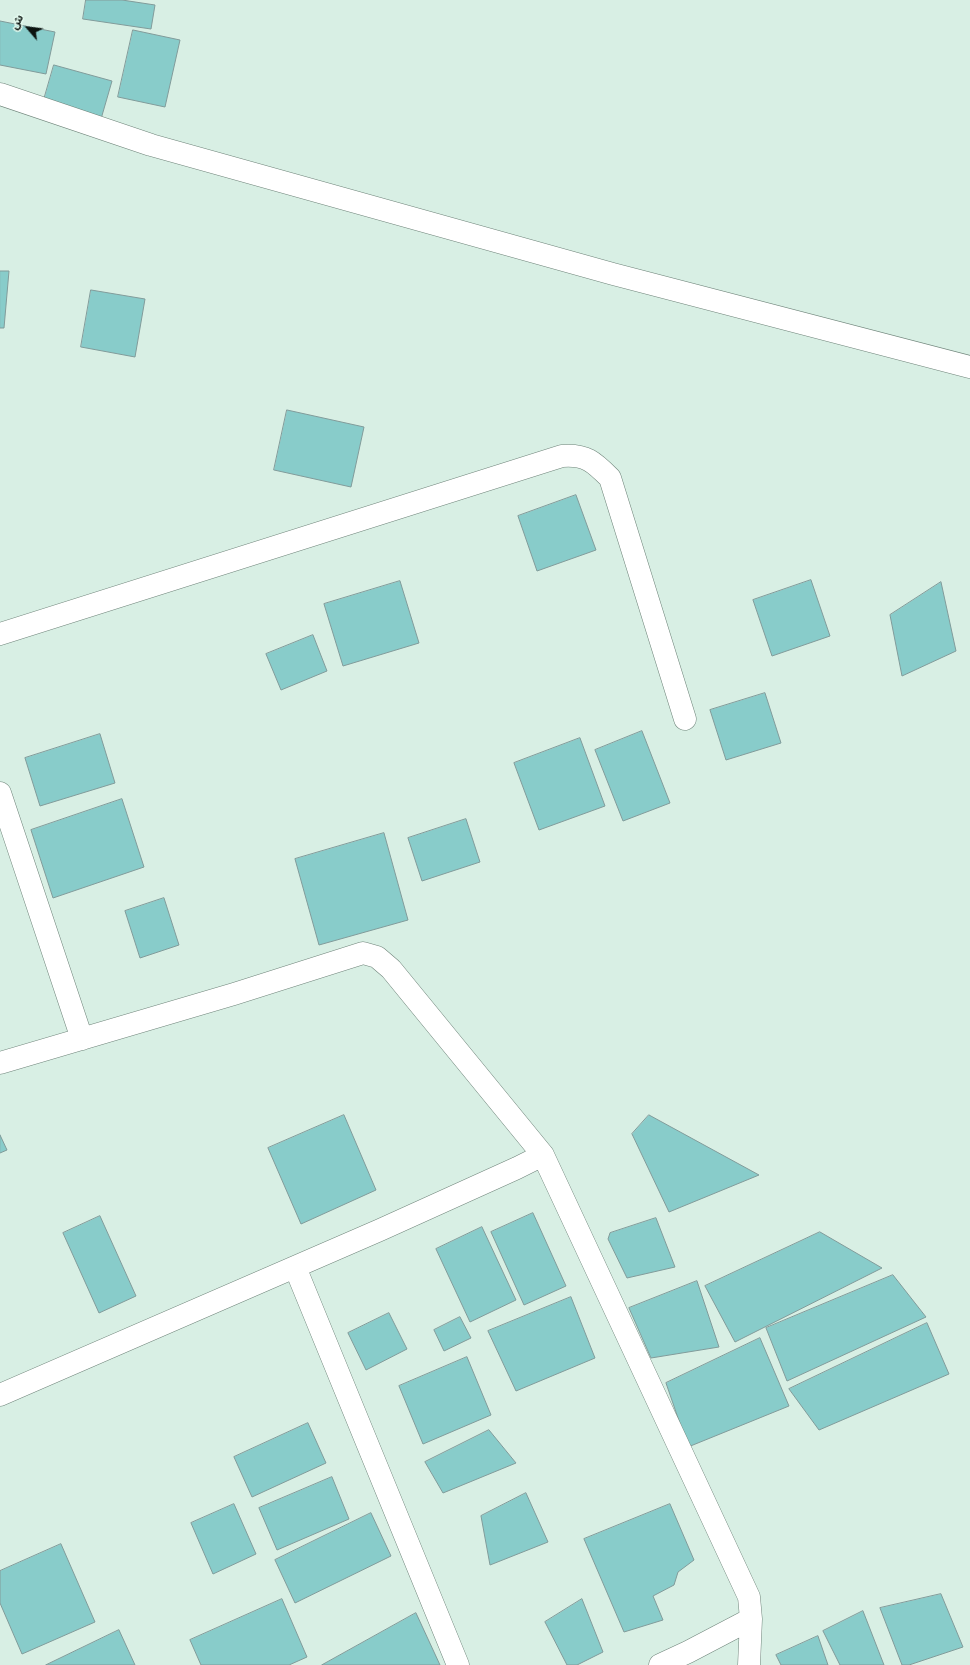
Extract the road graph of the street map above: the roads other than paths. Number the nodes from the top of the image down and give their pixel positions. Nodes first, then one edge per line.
1 (0, 94) edge
2 (970, 367) edge
3 (0, 634) edge
4 (685, 719) dead end
5 (0, 793) edge
6 (82, 1039) junction
7 (0, 1063) edge
8 (543, 1154) junction
9 (295, 1267) junction
10 (0, 1395) edge
11 (751, 1619) junction
12 (458, 1665) edge
13 (660, 1665) edge
14 (749, 1665) edge

1 - 2 street
3 - 4 street
5 - 6 street
6 - 7 street
6 - 8 street
8 - 9 street
8 - 11 street
9 - 10 street
9 - 12 street
11 - 13 street
11 - 14 street

